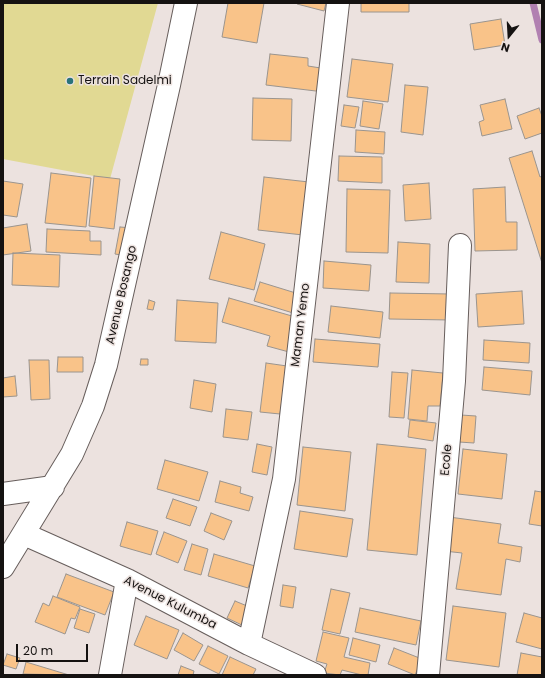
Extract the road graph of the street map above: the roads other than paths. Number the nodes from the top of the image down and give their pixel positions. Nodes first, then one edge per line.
1 (186, 3) edge
2 (338, 3) edge
3 (460, 245) dead end
4 (53, 487) junction
5 (3, 494) edge
6 (24, 534) junction
7 (3, 567) edge
8 (127, 580) junction
9 (249, 644) junction
10 (286, 668) edge
11 (110, 675) edge
12 (315, 675) edge
13 (428, 675) edge

1 - 4 street, Avenue Bosango
2 - 9 street, Maman Yemo
3 - 13 street, Ecole
4 - 5 street
4 - 6 street, Avenue Bosango
6 - 7 street, Avenue Bosango
6 - 8 street, Avenue Kulumba
8 - 9 street, Avenue Kulumba
8 - 11 street
9 - 10 street, Avenue Kulumba
10 - 12 street, Avenue Kulumba

